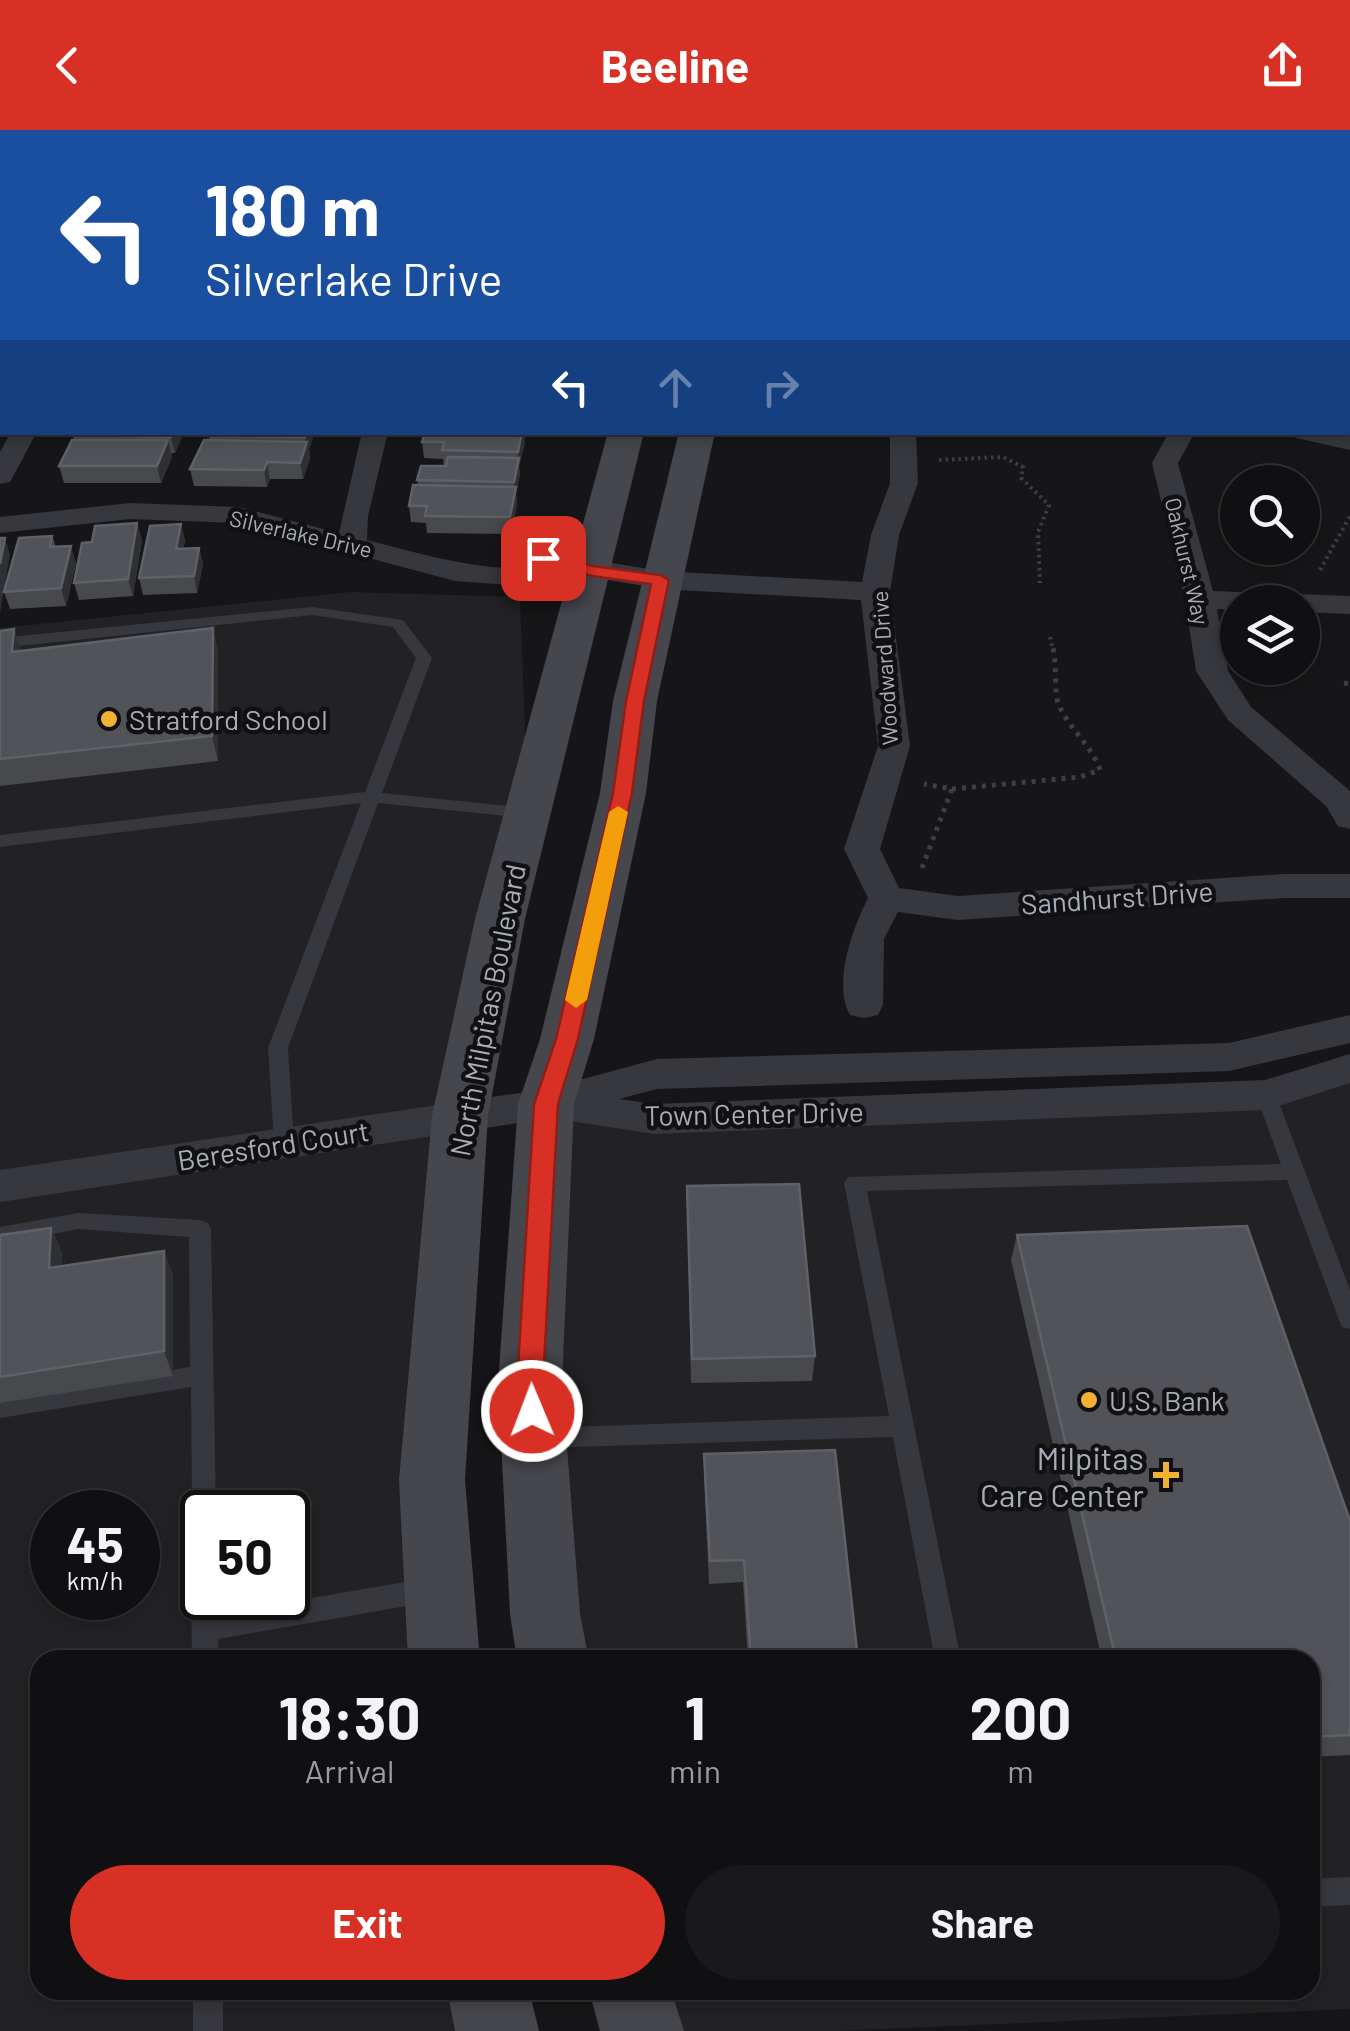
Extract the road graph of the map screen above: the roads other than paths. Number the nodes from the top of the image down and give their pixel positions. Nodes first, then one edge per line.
1 (22, 435) edge
2 (374, 435) edge
3 (625, 435) edge
4 (696, 435) edge
5 (1180, 435) edge
6 (1318, 435) edge
7 (1350, 442) edge
8 (903, 445) edge
9 (0, 476) edge
10 (0, 524) edge
11 (353, 547) junction
12 (592, 571) junction
13 (660, 580) junction
14 (876, 592) junction
15 (1200, 600) junction
16 (1220, 600) edge
17 (0, 643) edge
18 (372, 797) junction
19 (528, 813) junction
20 (1350, 818) edge
21 (0, 841) edge
22 (1350, 886) edge
23 (897, 900) junction
24 (864, 1005) dead end
25 (1350, 1029) edge
26 (1350, 1068) edge
27 (1266, 1095) junction
28 (546, 1104) junction
29 (460, 1116) junction
30 (284, 1143) junction
31 (1297, 1172) junction
32 (0, 1186) edge
33 (0, 1236) edge
34 (1344, 1288) edge
35 (1350, 1320) edge
36 (202, 1375) junction
37 (0, 1408) edge
38 (903, 1426) junction
39 (533, 1438) junction
40 (204, 1490) edge
41 (439, 1588) junction
42 (204, 1620) edge
43 (204, 1628) junction
44 (205, 1650) edge
45 (443, 1650) edge
46 (551, 1650) edge
47 (946, 1650) edge
48 (1350, 1891) edge
49 (1320, 1892) edge
50 (208, 2000) edge
51 (490, 2000) edge
52 (633, 2000) edge
53 (208, 2031) edge
54 (498, 2031) edge
55 (642, 2031) edge

1 - 9 street
2 - 11 street
3 - 12 main road, North Milpitas Boulevard
4 - 13 main road
5 - 15 street, Oakhurst Way
6 - 7 street
8 - 14 street, Woodward Drive
10 - 11 street, Silverlake Drive
11 - 12 street, Silverlake Drive
12 - 13 street, Silverlake Drive
12 - 19 main road, North Milpitas Boulevard
13 - 14 street, Silverlake Drive
13 - 28 main road
14 - 23 street, Woodward Drive
15 - 16 street
15 - 20 street, Oakhurst Way
17 - 18 lane
18 - 19 lane
18 - 21 lane
18 - 30 lane
19 - 29 main road, North Milpitas Boulevard
22 - 23 street, Sandhurst Drive
23 - 24 street
25 - 28 street, Town Center Drive
26 - 27 street, Town Center Drive
27 - 28 street, Town Center Drive
27 - 31 lane
28 - 29 street, Beresford Court
28 - 39 main road
29 - 30 street, Beresford Court
29 - 41 main road, North Milpitas Boulevard
30 - 32 street, Beresford Court
31 - 34 lane
31 - 38 lane
33 - 36 lane
34 - 35 lane
36 - 37 lane
36 - 40 lane
38 - 39 lane
38 - 47 lane
39 - 46 main road
41 - 43 lane
41 - 45 main road, North Milpitas Boulevard
42 - 43 lane
43 - 44 lane
48 - 49 lane
50 - 53 lane
51 - 54 main road
52 - 55 main road

